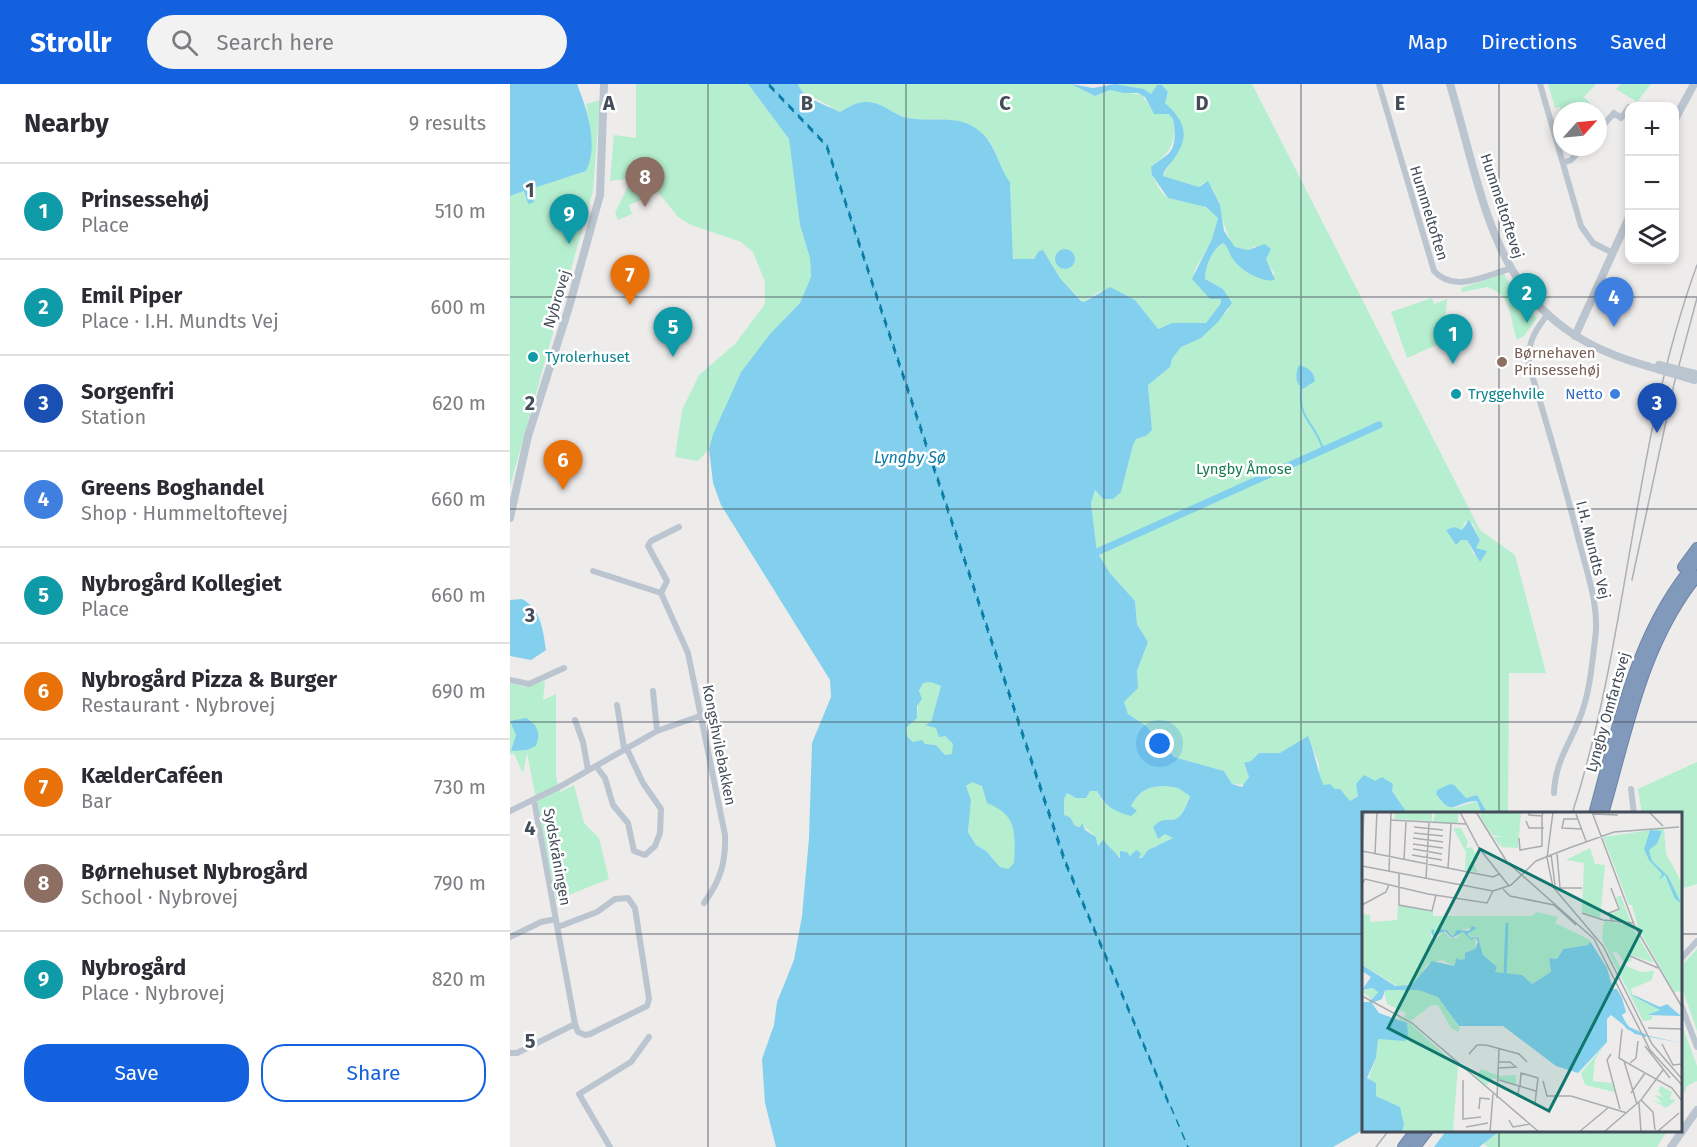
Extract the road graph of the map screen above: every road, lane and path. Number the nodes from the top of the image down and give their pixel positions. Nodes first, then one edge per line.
1 (604, 84) edge
2 (1379, 84) edge
3 (1450, 84) edge
4 (1540, 84) edge
5 (1694, 84) edge
6 (1625, 112) edge
7 (1679, 112) edge
8 (1607, 121) edge
9 (1575, 156) edge
10 (1563, 163) junction
11 (1625, 224) edge
12 (1613, 253) junction
13 (1509, 269) junction
14 (1547, 315) junction
15 (1575, 336) junction
16 (1696, 377) edge
17 (510, 518) edge
18 (679, 527) dead end
19 (1697, 548) edge
20 (1697, 561) edge
21 (593, 571) dead end
22 (1697, 576) edge
23 (1697, 585) edge
24 (661, 593) junction
25 (1669, 598) junction
26 (1668, 618) junction
27 (564, 668) dead end
28 (510, 680) edge
29 (654, 691) dead end
30 (617, 705) dead end
31 (700, 716) junction
32 (575, 720) dead end
33 (657, 730) junction
34 (625, 748) junction
35 (596, 766) junction
36 (588, 770) junction
37 (1631, 789) dead end
38 (1554, 793) dead end
39 (534, 800) junction
40 (510, 811) edge
41 (1595, 812) edge
42 (1604, 812) edge
43 (1634, 812) edge
44 (704, 903) dead end
45 (557, 923) junction
46 (510, 937) edge
47 (1697, 941) edge
48 (1682, 958) edge
49 (1682, 1007) edge
50 (575, 1024) junction
51 (649, 1036) dead end
52 (1697, 1047) edge
53 (510, 1053) edge
54 (1697, 1110) edge
55 (1682, 1131) edge
56 (1415, 1132) edge
57 (1427, 1132) edge
58 (1682, 1132) edge
59 (610, 1147) edge
60 (1404, 1147) edge
61 (1415, 1147) edge
62 (1671, 1147) edge

1 - 17 street, Nybrovej
2 - 13 street, Hummeltoften
3 - 13 street, Hummeltoftevej
4 - 10 street
5 - 7 street
6 - 8 street
9 - 10 street
10 - 12 street
11 - 12 street
12 - 15 street
13 - 14 street, Hummeltoftevej
14 - 15 street, Hummeltoftevej
14 - 38 street, I.H. Mundts Vej
15 - 16 street, Hummeltoftevej, bridge
18 - 24 street, Kongshvilebakken
19 - 25 highway
20 - 25 highway, Lyngby Omfartsvej
21 - 24 street
22 - 26 highway, Lyngby Omfartsvej
23 - 26 highway
24 - 31 street, Kongshvilebakken
25 - 41 highway, Lyngby Omfartsvej
26 - 42 highway, Lyngby Omfartsvej
27 - 28 street
29 - 33 street
30 - 34 street
31 - 33 street
31 - 44 street, Kongshvilebakken
32 - 36 street
33 - 34 street
34 - 35 street
34 - 35 street
35 - 36 street
36 - 39 street
37 - 43 street
39 - 40 street
39 - 45 street, Sydskråningen
45 - 46 street, Sydskråningen
45 - 50 street, Sydskråningen
45 - 50 street, Sydskråningen
47 - 48 street
49 - 52 street
50 - 53 street
51 - 59 street
54 - 55 street
56 - 60 highway
57 - 61 highway
58 - 62 street

